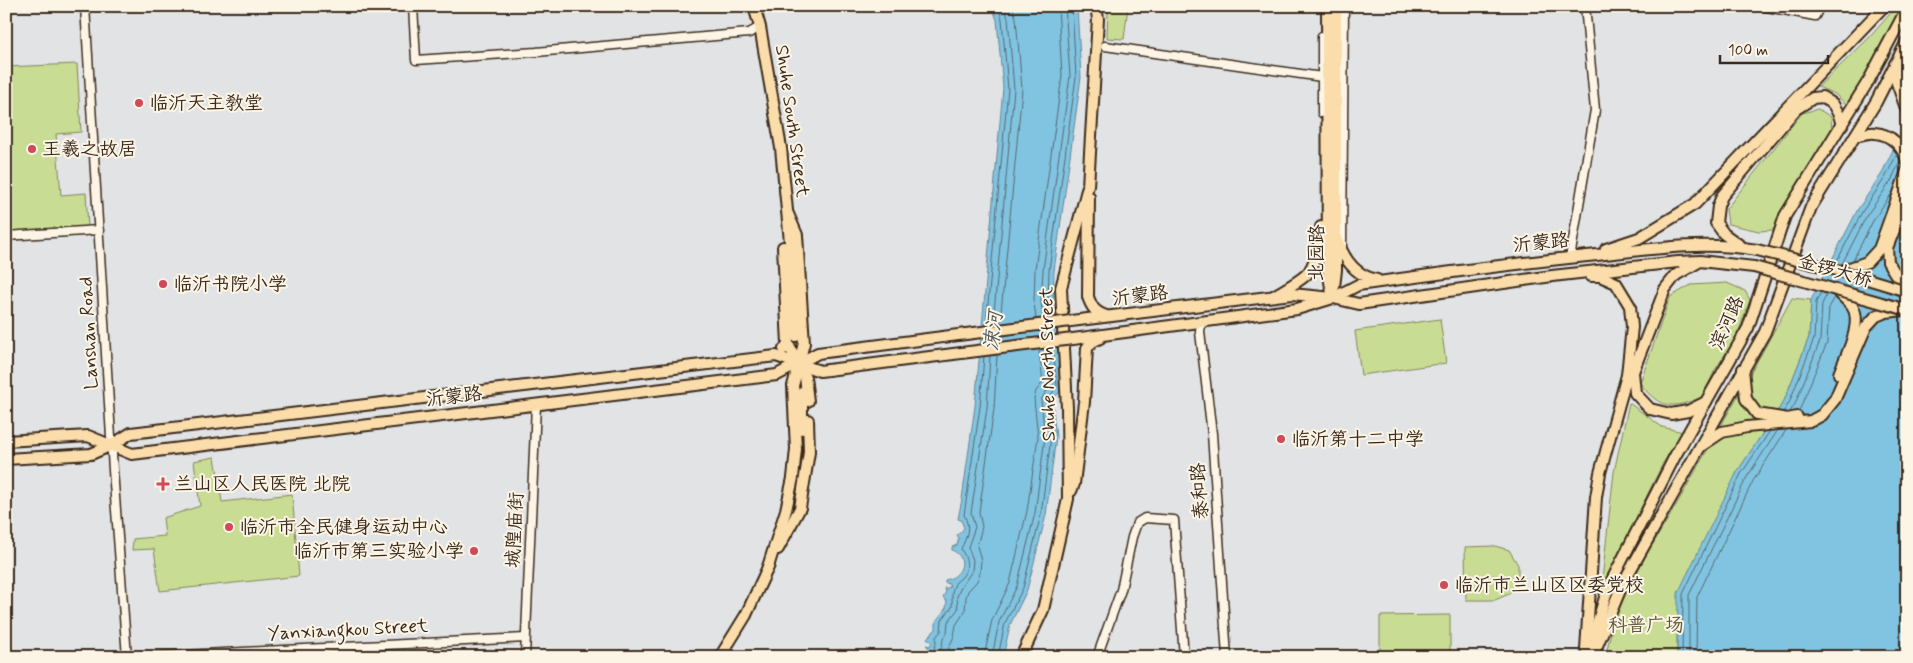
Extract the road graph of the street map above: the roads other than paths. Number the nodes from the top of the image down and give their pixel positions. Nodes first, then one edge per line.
1 (85, 6) edge
2 (413, 6) edge
3 (754, 6) edge
4 (1096, 6) edge
5 (1322, 6) edge
6 (1327, 6) edge
7 (1336, 6) edge
8 (1344, 6) edge
9 (1585, 6) edge
10 (1762, 6) edge
11 (1820, 6) edge
12 (1884, 6) edge
13 (1907, 8) edge
14 (760, 27) junction
15 (1907, 41) edge
16 (1106, 46) dead end
17 (1896, 64) junction
18 (1322, 78) junction
19 (1324, 109) junction
20 (1907, 111) edge
21 (1842, 125) junction
22 (1855, 136) junction
23 (1907, 161) edge
24 (1907, 171) edge
25 (1088, 186) junction
26 (1907, 197) edge
27 (788, 214) junction
28 (99, 230) junction
29 (1336, 234) junction
30 (6, 236) edge
31 (1073, 239) junction
32 (1742, 248) junction
33 (1757, 250) joint
34 (1342, 252) junction
35 (1587, 256) junction
36 (1570, 258) junction
37 (1700, 261) junction
38 (1754, 267) joint
39 (1841, 271) junction
40 (1570, 274) junction
41 (1386, 281) junction
42 (1835, 289) junction
43 (1906, 291) edge
44 (1272, 297) junction
45 (1333, 298) junction
46 (1906, 310) edge
47 (1109, 317) junction
48 (1071, 321) junction
49 (1201, 323) junction
50 (1107, 335) junction
51 (797, 337) tunnel mouth
52 (1073, 339) junction
53 (788, 344) junction
54 (776, 356) junction
55 (799, 364) junction
56 (1743, 369) junction
57 (820, 371) junction
58 (777, 375) junction
59 (793, 386) junction
60 (804, 388) junction
61 (1707, 402) junction
62 (536, 405) junction
63 (1067, 408) junction
64 (6, 441) edge
65 (112, 445) junction
66 (1698, 448) junction
67 (6, 459) edge
68 (1068, 499) junction
69 (767, 570) junction
70 (525, 638) junction
71 (127, 657) edge
72 (143, 657) edge
73 (526, 657) edge
74 (720, 657) edge
75 (1021, 657) edge
76 (1097, 657) edge
77 (1184, 657) edge
78 (1227, 657) edge
79 (1586, 657) edge
80 (1596, 657) edge

1 - 28 street, Lanshan Road
2 - 14 street
3 - 14 main road, Shuhe South Street
4 - 25 main road, Shuhe North Street
5 - 18 street
6 - 19 main road, 北园路
7 - 29 main road, 北园路
8 - 34 street
9 - 36 street
10 - 11 street
12 - 35 main road
13 - 21 main road, 滨河路
14 - 27 main road, Shuhe South Street
15 - 17 main road, 滨河路
16 - 18 street
17 - 20 main road
17 - 22 main road, 滨河路
18 - 19 street
19 - 44 main road
19 - 45 main road, 北园路
21 - 32 main road
21 - 61 main road, 滨河路
22 - 23 main road
22 - 56 main road, 滨河路
24 - 39 main road
25 - 31 main road, Shuhe North Street
25 - 47 main road
26 - 43 main road
27 - 51 main road, Shuhe South Street
27 - 53 main road
27 - 55 main road
28 - 30 street
28 - 65 street, Lanshan Road
29 - 34 main road
29 - 45 main road, 北园路
31 - 48 main road
31 - 63 main road, Shuhe North Street
32 - 33 main road, 沂蒙路
32 - 35 main road, 沂蒙路
33 - 39 main road, 金锣大桥, bridge
34 - 41 main road
35 - 36 main road, 沂蒙路
36 - 41 main road, 沂蒙路
37 - 38 main road, 沂蒙路
37 - 40 main road, 沂蒙路
37 - 61 main road
38 - 42 main road, 金锣大桥, bridge
39 - 43 main road, 金锣大桥, bridge
40 - 45 main road, 沂蒙路
40 - 79 main road
41 - 45 main road, 沂蒙路
42 - 46 main road, 金锣大桥, bridge
42 - 56 main road
44 - 45 main road, 沂蒙路
44 - 47 main road, 沂蒙路
45 - 49 main road, 沂蒙路
46 - 66 main road
47 - 48 main road, 沂蒙路
48 - 55 main road, 沂蒙路, bridge
49 - 50 main road, 沂蒙路
49 - 78 street, 泰和路
50 - 52 main road, 沂蒙路
50 - 68 main road
52 - 57 main road, 沂蒙路, bridge
52 - 63 main road
53 - 54 main road
53 - 55 main road
54 - 55 main road, 沂蒙路
54 - 65 main road, 沂蒙路
55 - 57 main road, 沂蒙路
55 - 58 main road, 沂蒙路
55 - 59 main road
55 - 60 main road
56 - 66 main road, 滨河路
57 - 60 main road
58 - 59 main road
58 - 62 main road, 沂蒙路
59 - 69 main road
60 - 69 main road
61 - 79 main road, 滨河路
62 - 65 main road, 沂蒙路
62 - 70 street, 城隍庙街
63 - 68 main road, Shuhe North Street
64 - 65 main road, 沂蒙路
65 - 67 main road, 沂蒙路
65 - 71 street, Lanshan Road
66 - 80 main road, 滨河路
68 - 75 main road, Shuhe North Street
69 - 74 main road
70 - 72 street, Yanxiangkou Street
70 - 73 street, 城隍庙街
76 - 77 street

